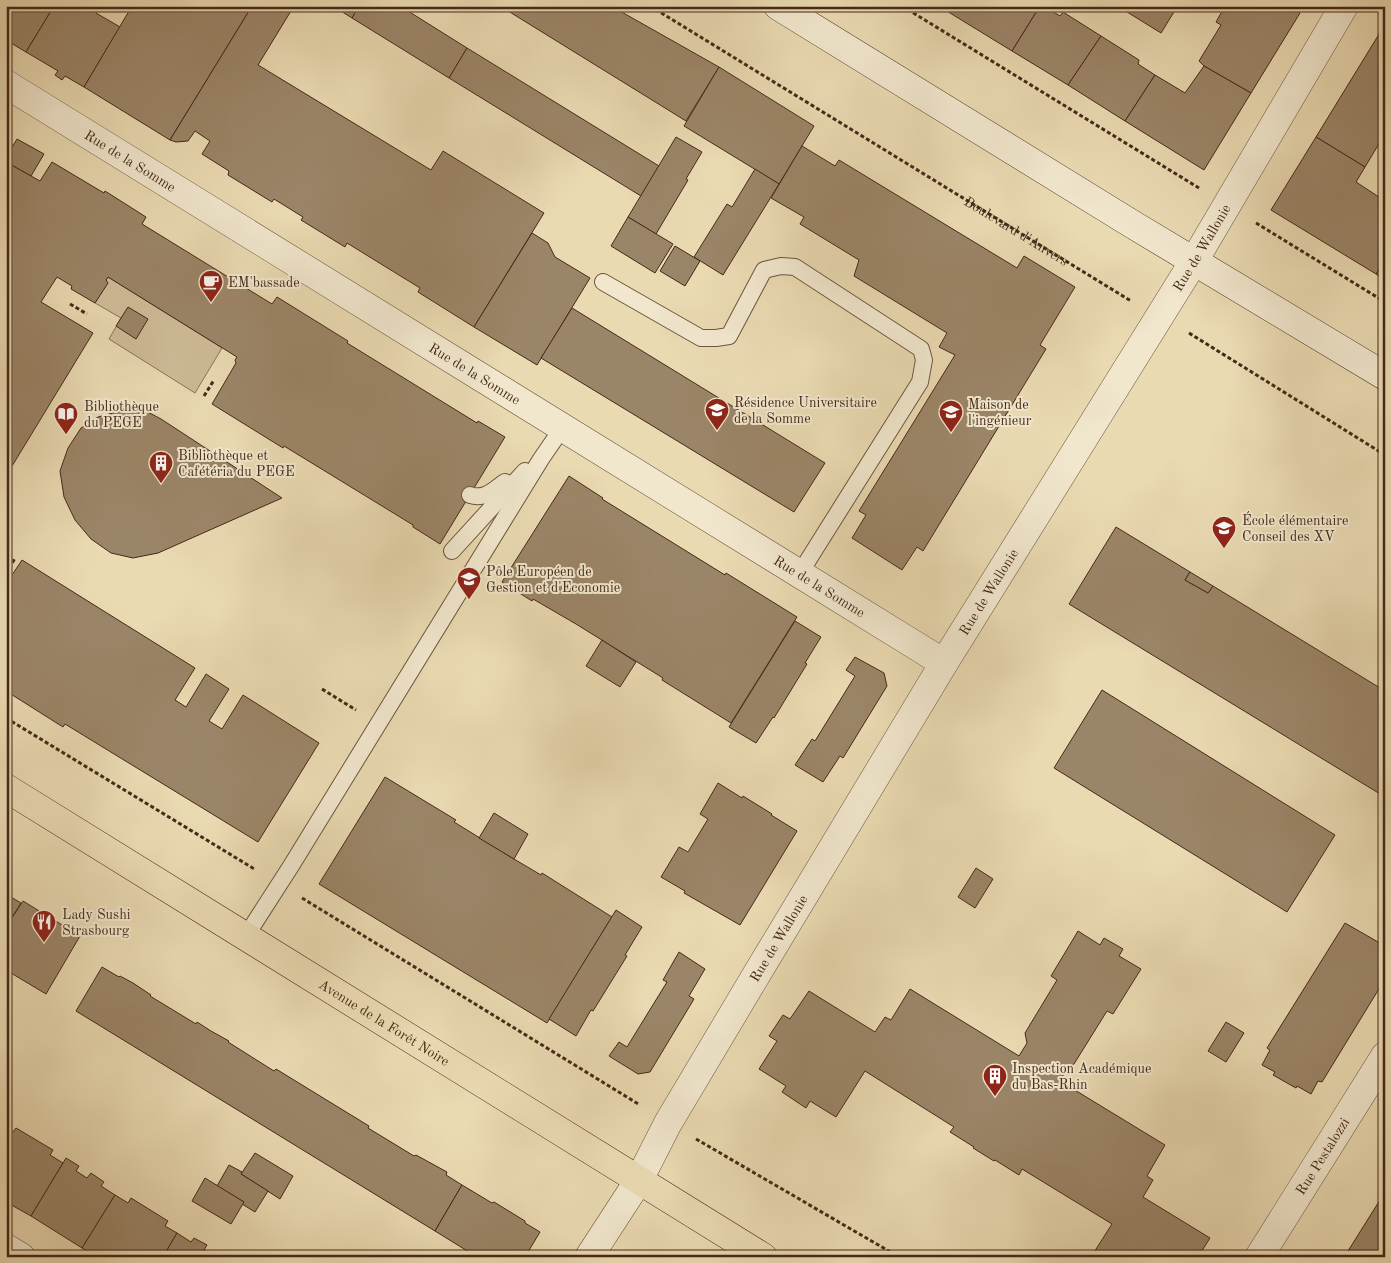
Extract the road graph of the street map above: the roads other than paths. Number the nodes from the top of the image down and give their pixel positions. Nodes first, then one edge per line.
1 (778, 6) edge
2 (1344, 6) edge
3 (6, 84) edge
4 (1194, 261) junction
5 (603, 282) dead end
6 (1385, 376) edge
7 (563, 427) junction
8 (541, 459) junction
9 (523, 473) junction
10 (470, 495) dead end
11 (452, 551) dead end
12 (800, 573) junction
13 (944, 663) junction
14 (6, 788) edge
15 (246, 936) junction
16 (1385, 1056) edge
17 (639, 1180) junction
18 (6, 1248) edge
19 (21, 1257) edge
20 (589, 1257) edge
21 (763, 1257) edge
22 (1259, 1257) edge

1 - 4 street
2 - 4 street, Rue de Wallonie
3 - 7 street, Rue de la Somme
4 - 6 street
4 - 13 street, Rue de Wallonie
5 - 12 lane
7 - 8 lane
7 - 12 street, Rue de la Somme
8 - 9 lane
8 - 15 lane
9 - 10 lane
9 - 11 lane
12 - 13 street, Rue de la Somme
13 - 17 street, Rue de Wallonie
14 - 15 main road, Avenue de la Forêt Noire
15 - 17 main road, Avenue de la Forêt Noire
16 - 22 street, Rue Pestalozzi
17 - 20 street, Rue de Wallonie
17 - 21 main road, Avenue de la Forêt Noire
18 - 19 street

